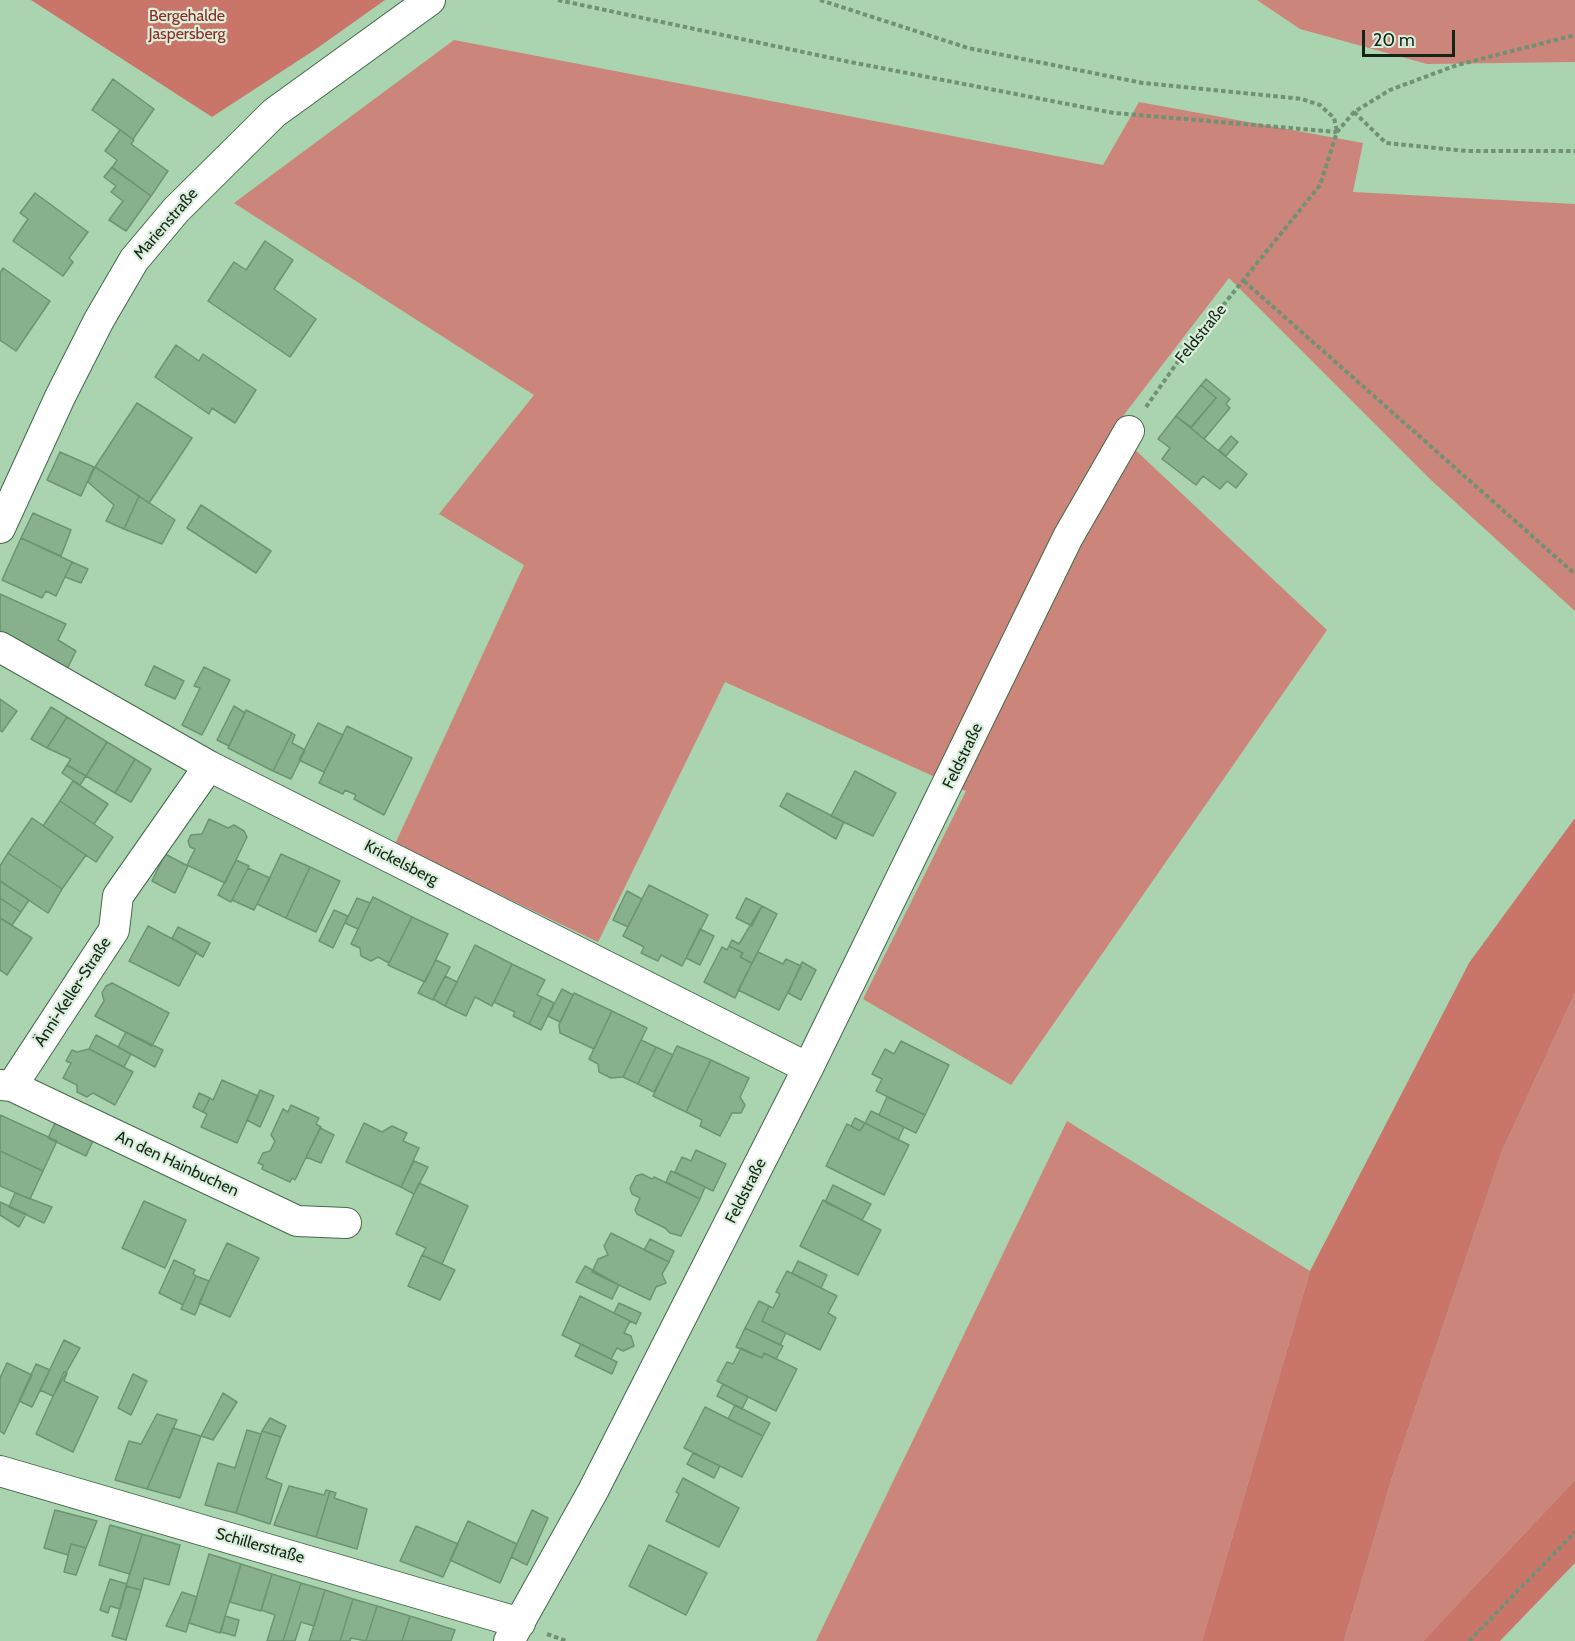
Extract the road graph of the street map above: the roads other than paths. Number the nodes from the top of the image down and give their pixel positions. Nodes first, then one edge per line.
1 (430, 0) edge
2 (1129, 431) road end
3 (0, 528) edge
4 (0, 647) edge
5 (209, 766) junction
6 (808, 1068) junction
7 (6, 1086) edge
8 (346, 1223) dead end
9 (0, 1471) edge
10 (515, 1632) edge

1 - 3 street, Marienstraße
2 - 6 street, Feldstraße
4 - 5 street, Krickelsberg
5 - 6 street, Krickelsberg
5 - 7 street, Änni-Keller-Straße
6 - 10 street, Feldstraße
7 - 8 street, An den Hainbuchen
9 - 10 street, Schillerstraße

